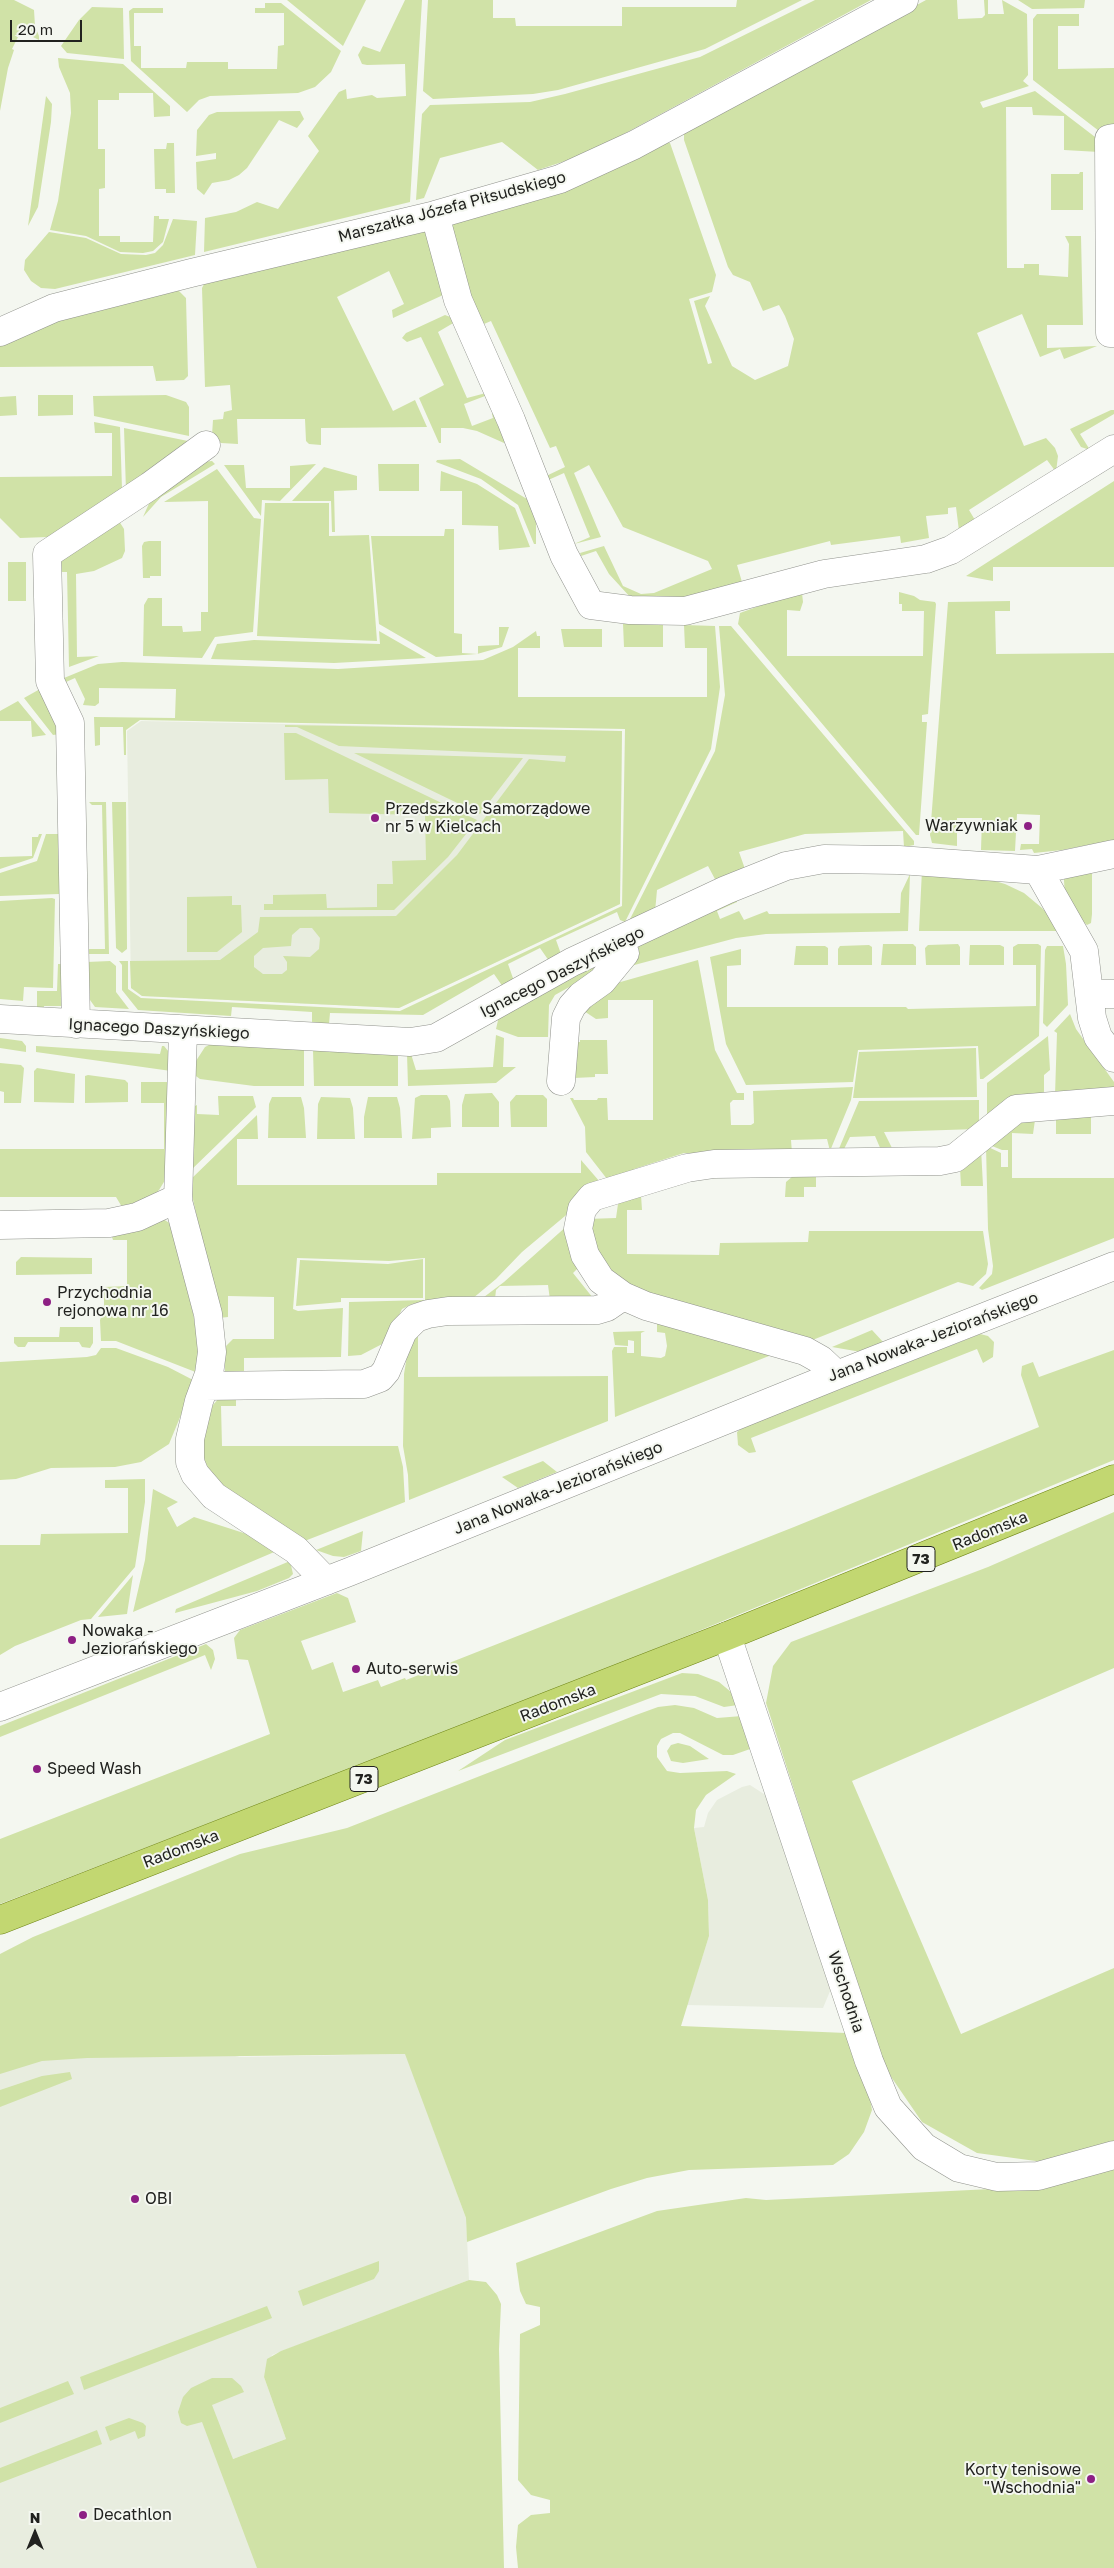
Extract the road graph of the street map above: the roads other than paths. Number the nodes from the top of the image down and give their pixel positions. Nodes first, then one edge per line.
1 (904, 0) edge
2 (1114, 138) edge
3 (435, 215) junction
4 (0, 332) edge
5 (1114, 333) edge
6 (206, 445) dead end
7 (1114, 449) edge
8 (1114, 854) edge
9 (1038, 870) junction
10 (618, 941) junction
11 (1101, 994) edge
12 (0, 1018) edge
13 (76, 1024) junction
14 (183, 1031) junction
15 (1114, 1058) edge
16 (561, 1081) dead end
17 (1114, 1101) edge
18 (178, 1198) junction
19 (0, 1224) edge
20 (1114, 1266) edge
21 (623, 1296) junction
22 (837, 1375) junction
23 (205, 1386) junction
24 (1114, 1479) edge
25 (326, 1581) junction
26 (727, 1636) junction
27 (0, 1707) edge
28 (0, 1920) edge
29 (1114, 2155) edge

1 - 3 street, Marszałka Józefa Piłsudskiego
2 - 5 street
3 - 4 street, Marszałka Józefa Piłsudskiego
3 - 7 street
6 - 13 street
8 - 9 street, Ignacego Daszyńskiego
9 - 10 street, Ignacego Daszyńskiego
9 - 11 street
10 - 14 street, Ignacego Daszyńskiego
10 - 16 street
11 - 15 street
12 - 13 street, Ignacego Daszyńskiego
13 - 14 street, Ignacego Daszyńskiego
14 - 18 street
17 - 21 street
18 - 19 street
18 - 23 street
20 - 22 street, Jana Nowaka-Jeziorańskiego
21 - 22 street
21 - 23 street
22 - 25 street, Jana Nowaka-Jeziorańskiego
23 - 25 street
24 - 26 main road, Radomska / 73
25 - 27 street, Jana Nowaka-Jeziorańskiego
26 - 28 main road, Radomska / 73
26 - 29 street, Wschodnia

